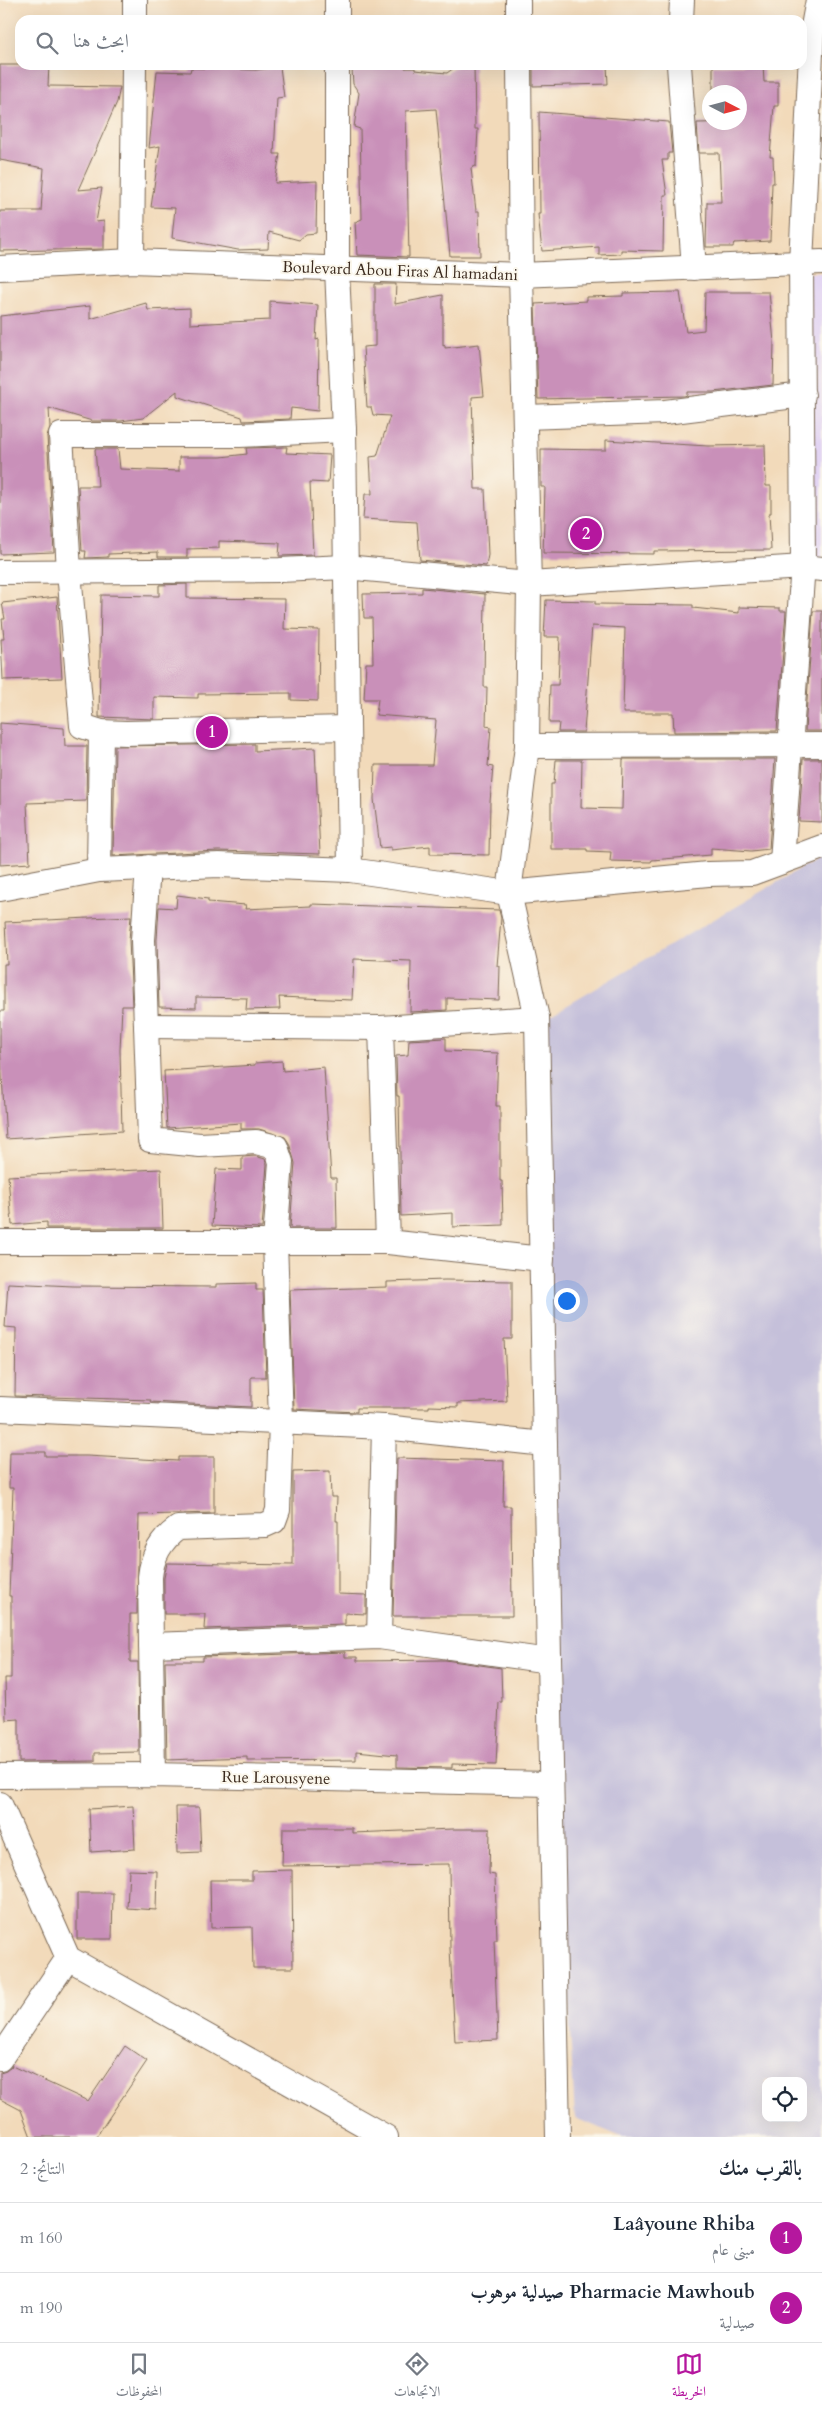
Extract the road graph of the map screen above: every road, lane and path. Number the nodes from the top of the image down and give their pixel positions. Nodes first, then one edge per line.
1 (135, 0) edge
2 (337, 0) edge
3 (518, 0) edge
4 (682, 0) edge
5 (818, 0) edge
6 (135, 15) edge
7 (337, 15) edge
8 (518, 15) edge
9 (681, 15) edge
10 (134, 70) edge
11 (337, 70) edge
12 (519, 70) edge
13 (679, 70) edge
14 (132, 261) junction
15 (811, 262) edge
16 (0, 268) edge
17 (694, 268) junction
18 (337, 269) junction
19 (521, 275) junction
20 (803, 395) junction
21 (526, 417) junction
22 (344, 430) junction
23 (345, 567) junction
24 (813, 568) edge
25 (69, 571) junction
26 (0, 572) edge
27 (529, 584) junction
28 (348, 728) junction
29 (101, 732) junction
30 (791, 744) junction
31 (528, 746) junction
32 (822, 746) edge
33 (822, 847) edge
34 (782, 862) junction
35 (148, 868) junction
36 (99, 870) junction
37 (350, 870) junction
38 (0, 889) edge
39 (509, 893) junction
40 (537, 1018) junction
41 (146, 1026) junction
42 (381, 1028) junction
43 (275, 1240) junction
44 (0, 1242) edge
45 (388, 1242) junction
46 (542, 1259) junction
47 (0, 1410) edge
48 (280, 1422) junction
49 (384, 1427) junction
50 (545, 1444) junction
51 (379, 1637) junction
52 (152, 1645) junction
53 (549, 1661) junction
54 (153, 1775) junction
55 (0, 1776) edge
56 (551, 1784) junction
57 (0, 1804) edge
58 (68, 1958) junction
59 (0, 2059) edge
60 (386, 2137) edge
61 (558, 2137) edge

1 - 6 street
2 - 7 street
3 - 8 street
4 - 9 street
5 - 15 street
10 - 14 street
11 - 18 street
12 - 19 street
13 - 17 street
14 - 16 street, Boulevard Abou Firas Al hamadani
14 - 18 street, Boulevard Abou Firas Al hamadani
15 - 17 street, Boulevard Abou Firas Al hamadani
15 - 20 street
17 - 19 street, Boulevard Abou Firas Al hamadani
18 - 19 street, Boulevard Abou Firas Al hamadani
18 - 22 street
19 - 21 street
20 - 21 street
20 - 24 street
21 - 27 street
22 - 23 street
22 - 25 street
23 - 25 street
23 - 27 street
23 - 28 street
24 - 27 street
24 - 30 street
25 - 26 street
25 - 29 street
27 - 31 street
28 - 29 street
28 - 37 street
29 - 36 street
30 - 31 street
30 - 32 street
30 - 34 street
31 - 39 street
33 - 34 street
34 - 39 street
35 - 36 street
35 - 37 street
35 - 41 street
36 - 38 street
37 - 39 street
39 - 40 street
40 - 42 street
40 - 46 street
41 - 42 street
41 - 43 street
42 - 45 street
43 - 44 street
43 - 45 street
43 - 48 street
45 - 46 street
46 - 50 street
47 - 48 street
48 - 49 street
48 - 52 street
49 - 50 street
49 - 51 street
50 - 53 street
51 - 52 street
51 - 53 street
52 - 54 street
53 - 56 street
54 - 55 street, Rue Larousyene
54 - 56 street, Rue Larousyene
56 - 61 street
57 - 58 street
58 - 59 street
58 - 60 street

